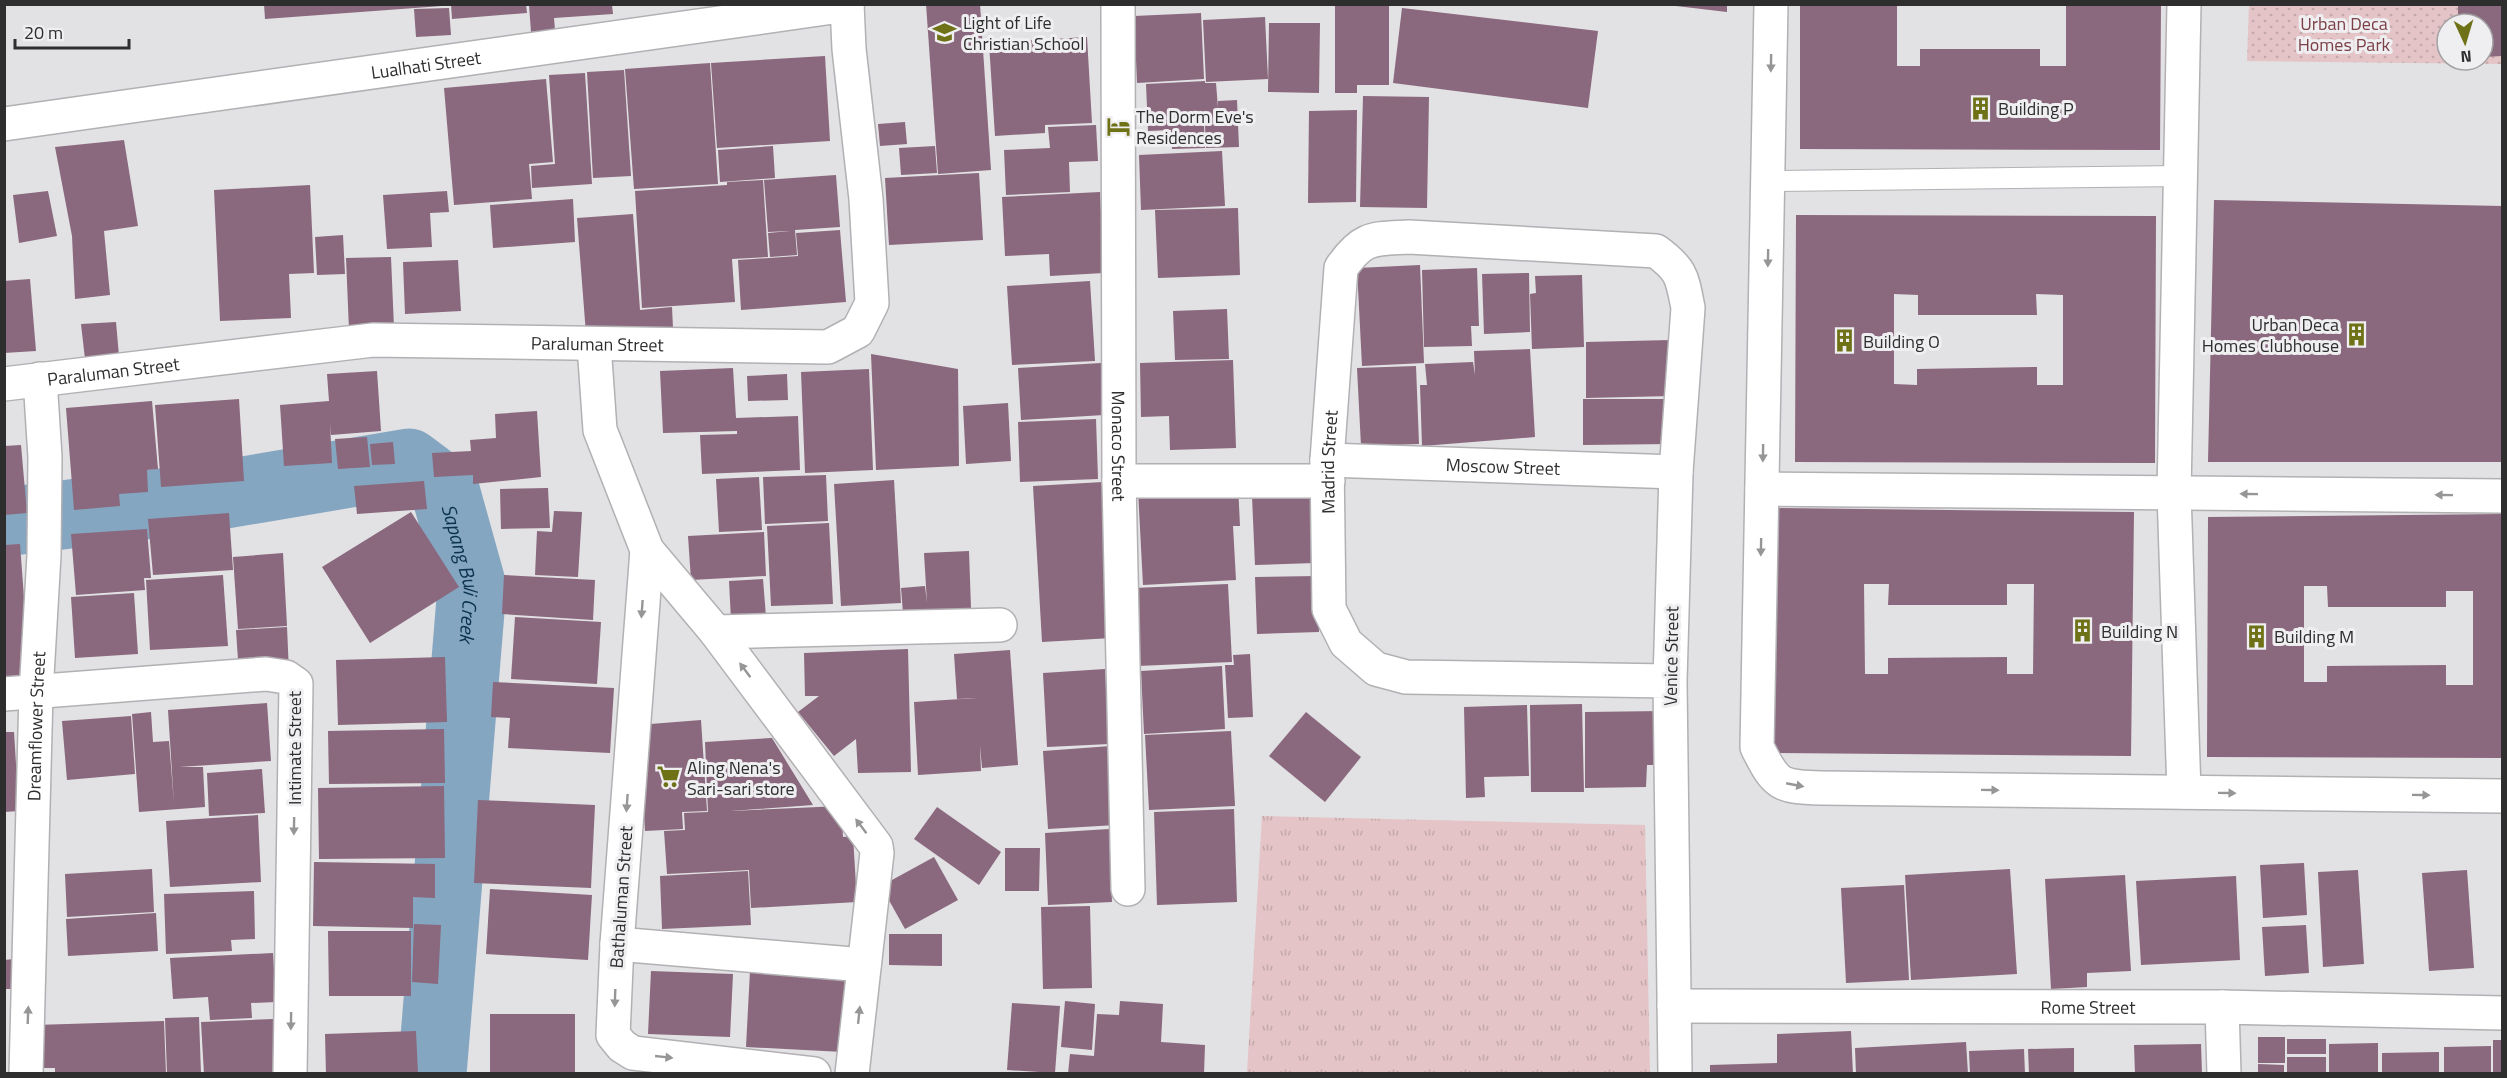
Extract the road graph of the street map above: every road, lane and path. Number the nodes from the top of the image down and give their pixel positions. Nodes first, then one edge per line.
1 (1118, 4) edge
2 (1771, 4) edge
3 (2184, 4) edge
4 (847, 5) edge
5 (4, 124) edge
6 (2181, 176) junction
7 (1770, 181) junction
8 (1656, 251) joint
9 (594, 345) junction
10 (40, 380) junction
11 (4, 384) edge
12 (1328, 471) junction
13 (1676, 472) junction
14 (1119, 481) junction
15 (1762, 489) junction
16 (2174, 493) junction
17 (2502, 496) edge
18 (647, 550) junction
19 (1000, 625) dead end
20 (716, 632) junction
21 (1670, 681) junction
22 (20, 694) edge
23 (2184, 792) junction
24 (2502, 796) edge
25 (1128, 889) dead end
26 (617, 945) junction
27 (864, 965) junction
28 (1674, 1006) junction
29 (2222, 1007) junction
30 (2502, 1013) edge
31 (26, 1074) edge
32 (290, 1074) edge
33 (813, 1074) edge
34 (852, 1074) edge
35 (1675, 1074) edge
36 (2223, 1074) edge

1 - 14 street, Monaco Street
2 -> 7 street
3 - 6 street
4 - 5 street, Lualhati Street
4 - 9 street, Paraluman Street
6 - 7 lane
6 - 16 street
7 -> 15 street
8 - 12 street, Madrid Street
8 - 13 street, Venice Street
9 - 10 street, Paraluman Street
9 - 18 street, Bathaluman Street
10 - 11 street, Paraluman Street
10 - 22 street, Dreamflower Street
12 - 13 street, Moscow Street
12 - 14 street, Moscow Street
12 - 21 street, Madrid Street
13 - 21 street, Venice Street
14 - 25 street, Monaco Street
15 - 16 street
15 -> 23 street
17 -> 16 street
16 - 23 street
18 - 20 street, Bathaluman Street
18 -> 26 street, Bathaluman Street
19 - 20 street
27 -> 20 street, Bathaluman Street
21 - 28 street, Venice Street
31 -> 22 street, Dreamflower Street
22 -> 32 street, Intimate Street
23 -> 24 street
26 - 27 street
26 -> 33 street, Bathaluman Street
34 -> 27 street, Bathaluman Street
28 - 29 street, Rome Street
28 - 35 street, Venice Street
29 - 30 street, Rome Street
29 - 36 street

